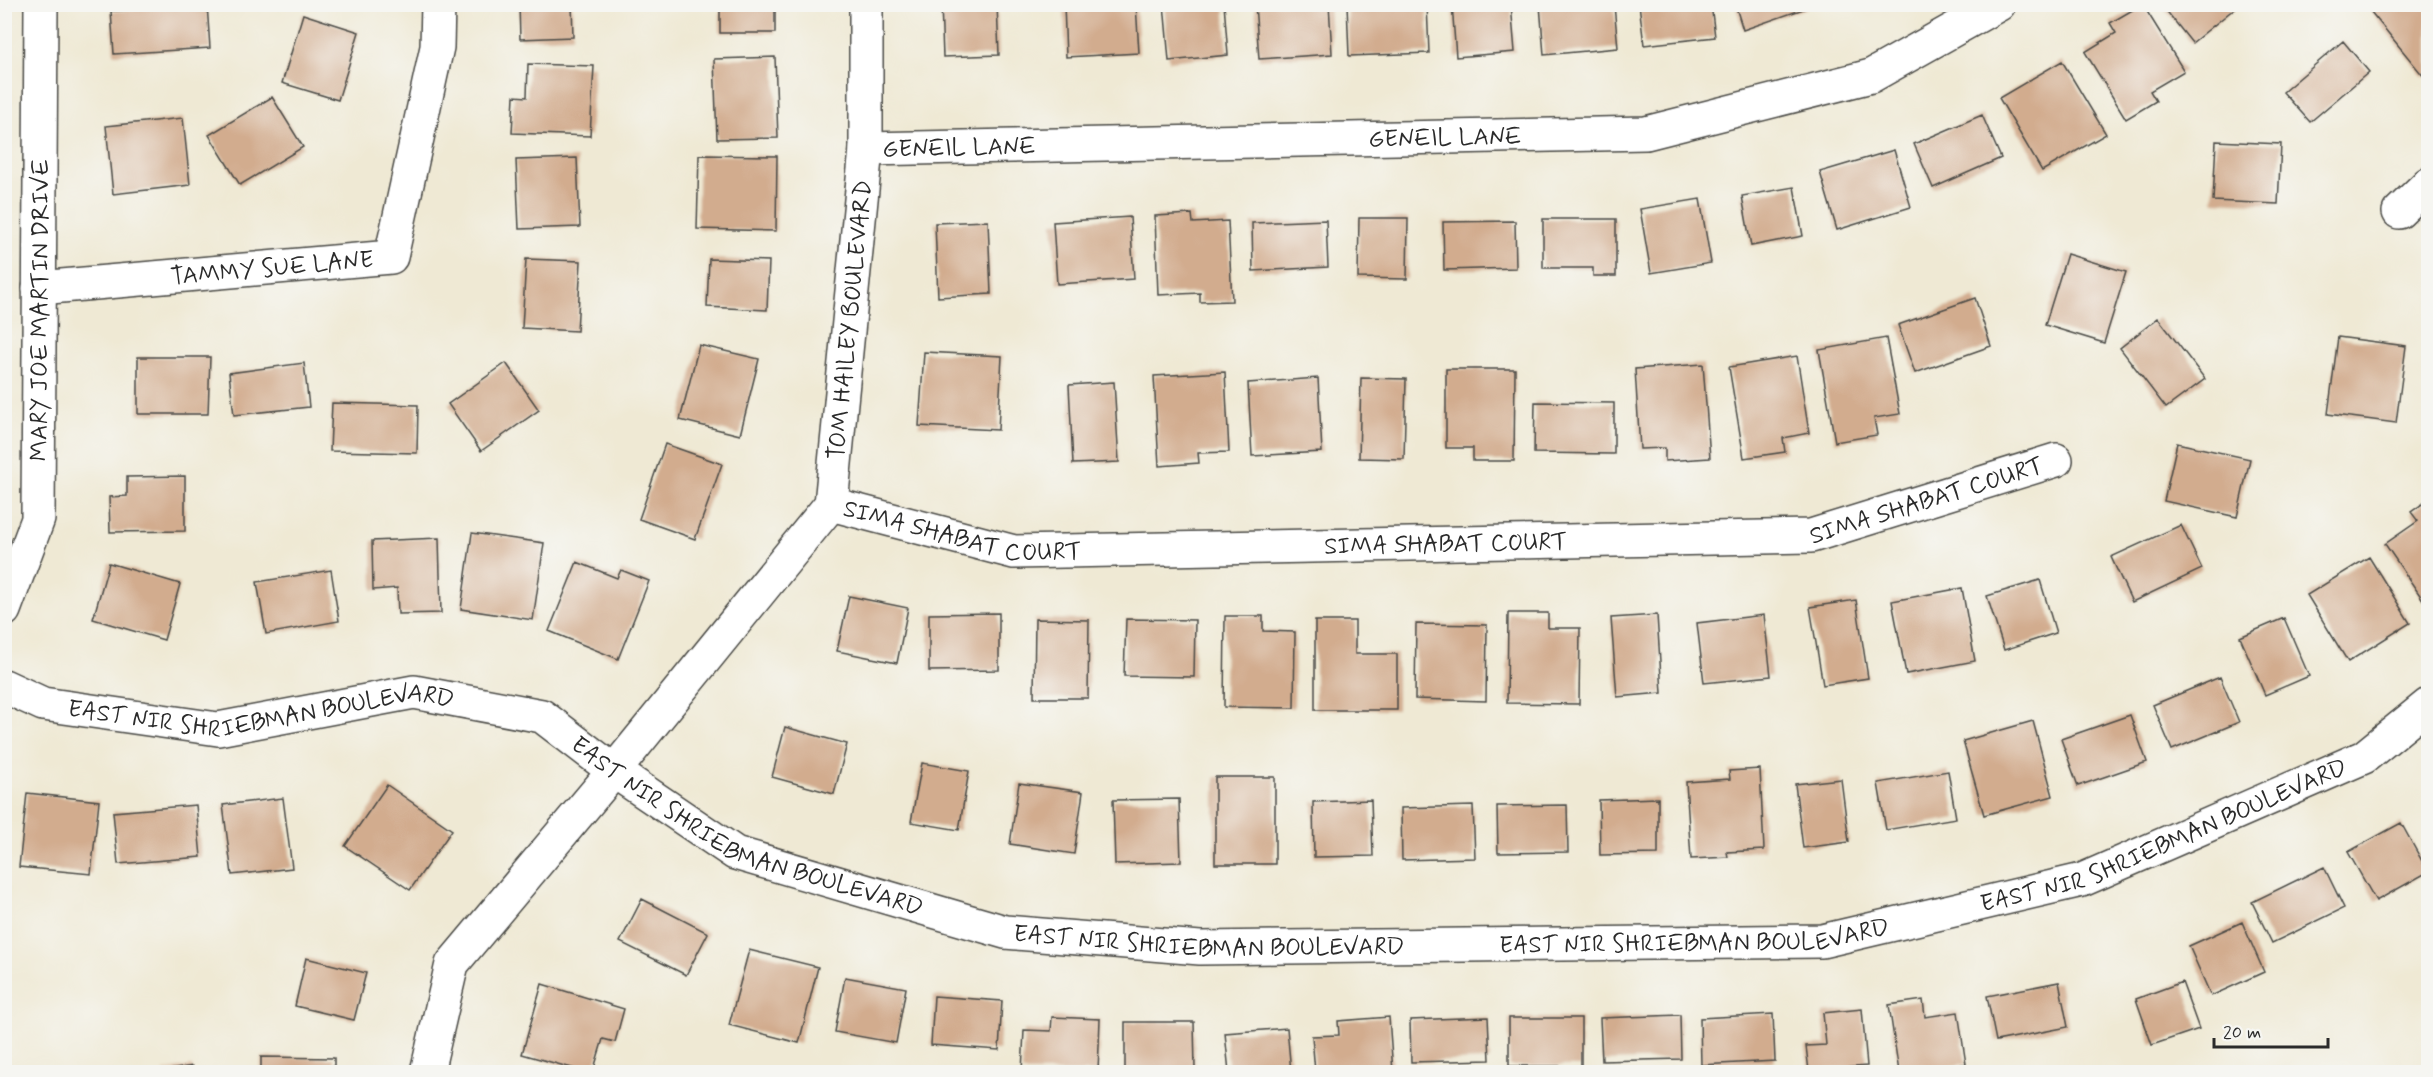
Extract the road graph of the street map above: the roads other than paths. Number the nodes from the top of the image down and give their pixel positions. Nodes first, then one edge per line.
1 (41, 4) edge
2 (438, 4) edge
3 (866, 4) edge
4 (1999, 4) edge
5 (866, 149) junction
6 (2428, 184) edge
7 (2399, 212) dead end
8 (39, 288) junction
9 (2056, 460) dead end
10 (831, 504) junction
11 (4, 610) edge
12 (4, 686) edge
13 (2428, 705) edge
14 (614, 771) junction
15 (427, 1072) edge

1 - 8 street, MARY JOE MARTIN DRIVE
2 - 8 street, TAMMY SUE LANE
3 - 5 street, TOM HAILEY BOULEVARD
4 - 5 street, GENEIL LANE
5 - 10 street, TOM HAILEY BOULEVARD
6 - 7 street
8 - 11 street, MARY JOE MARTIN DRIVE
9 - 10 street, SIMA SHABAT COURT
10 - 14 street
12 - 14 street, EAST NIR SHRIEBMAN BOULEVARD
13 - 14 street, EAST NIR SHRIEBMAN BOULEVARD
14 - 15 street

